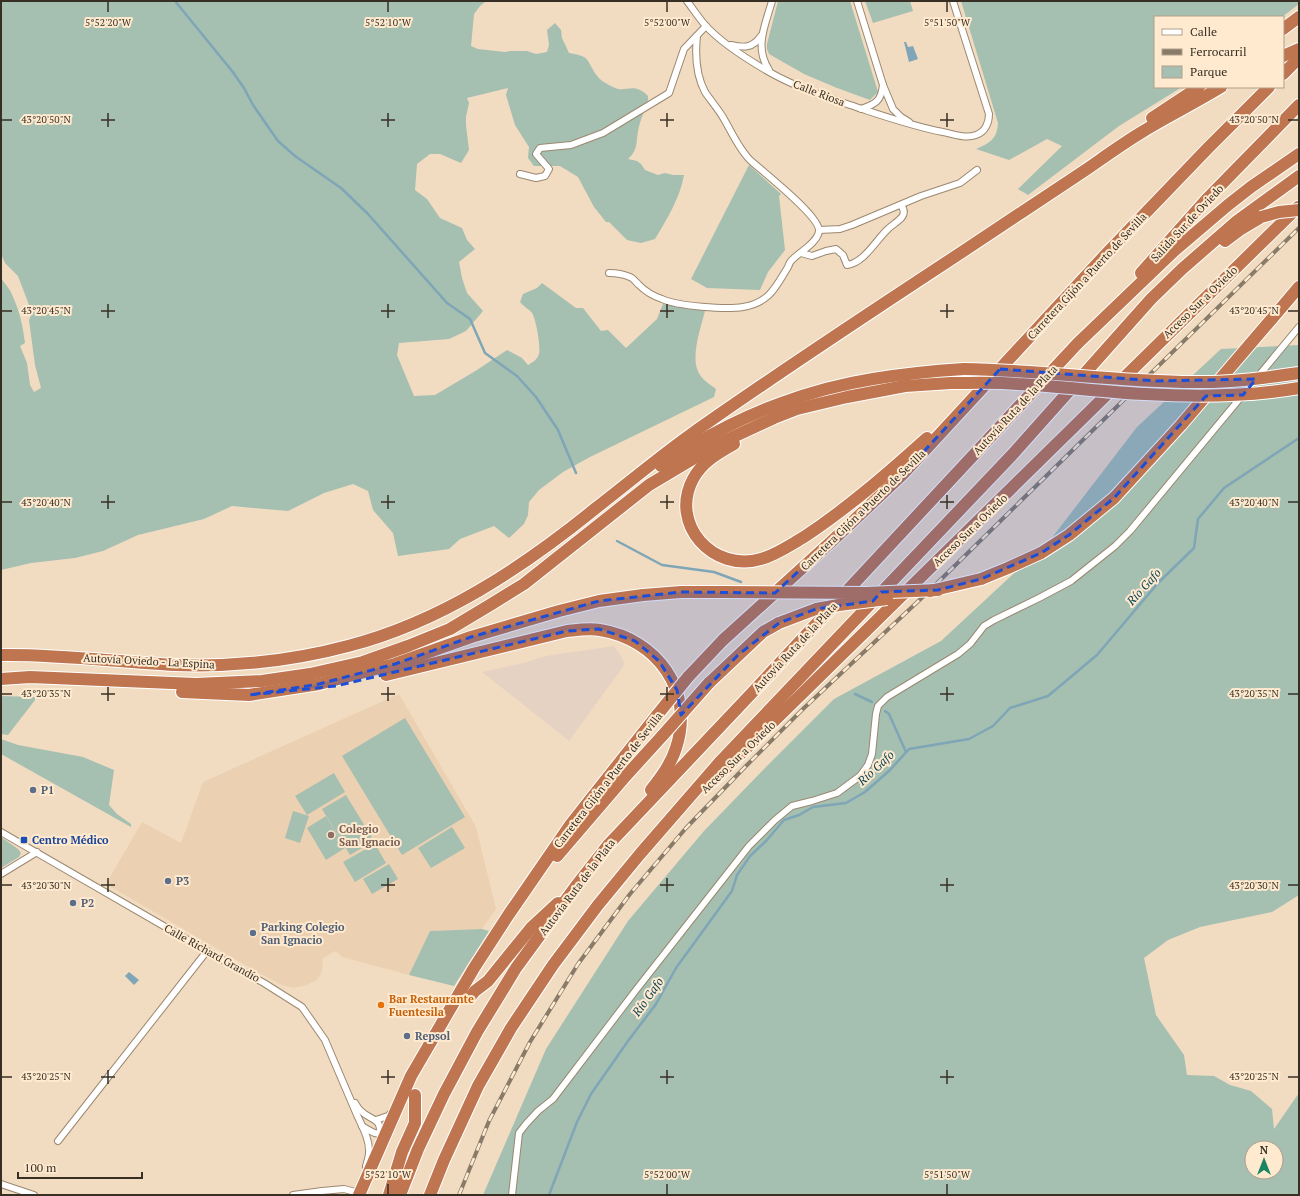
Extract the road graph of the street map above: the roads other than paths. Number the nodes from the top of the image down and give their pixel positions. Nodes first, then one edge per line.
1 (687, 1) edge
2 (772, 1) edge
3 (857, 1) edge
4 (953, 1) edge
5 (1299, 17) edge
6 (706, 26) junction
7 (1284, 28) edge
8 (762, 35) junction
9 (696, 36) junction
10 (727, 44) junction
11 (1299, 49) edge
12 (1284, 56) edge
13 (1299, 58) edge
14 (771, 73) junction
15 (1284, 73) edge
16 (883, 85) junction
17 (1197, 88) edge
18 (1219, 88) edge
19 (1268, 88) edge
20 (1299, 105) edge
21 (861, 109) junction
22 (914, 125) junction
23 (1299, 154) edge
24 (978, 170) dead end
25 (520, 174) dead end
26 (1294, 180) edge
27 (901, 205) junction
28 (1299, 205) edge
29 (1299, 210) edge
30 (1014, 218) junction
31 (819, 230) junction
32 (801, 253) junction
33 (609, 273) dead end
34 (1299, 287) edge
35 (1299, 327) edge
36 (1118, 336) junction
37 (1078, 343) junction
38 (1299, 373) edge
39 (1299, 388) edge
40 (974, 397) junction
41 (819, 405) junction
42 (595, 510) junction
43 (938, 590) junction
44 (1, 655) edge
45 (1, 679) edge
46 (1, 684) edge
47 (249, 695) junction
48 (1, 832) edge
49 (609, 844) junction
50 (37, 852) junction
51 (640, 854) junction
52 (1, 874) edge
53 (576, 886) junction
54 (509, 914) junction
55 (207, 951) junction
56 (470, 997) dead end
57 (348, 1094) junction
58 (415, 1095) dead end
59 (398, 1105) junction
60 (376, 1120) junction
61 (362, 1126) junction
62 (58, 1140) dead end
63 (382, 1140) junction
64 (1, 1184) edge
65 (360, 1192) edge
66 (34, 1195) edge
67 (293, 1195) edge
68 (389, 1195) edge
69 (400, 1195) edge
70 (430, 1195) edge
71 (512, 1195) edge

1 - 6 street, Calle Riosa
2 - 8 street
3 - 16 street
4 - 22 street, Calle Riosa
5 - 7 highway
6 - 9 street
6 - 10 street, Calle Riosa
8 - 10 street
8 - 14 street
9 - 25 street
9 - 31 street
10 - 14 street, Calle Riosa
11 - 12 highway
13 - 15 highway
14 - 21 street, Calle Riosa
16 - 21 street
16 - 22 street
17 - 30 highway
18 - 30 highway
19 - 40 highway, Carretera Gijón a Puerto de Sevilla
20 - 37 highway, Salida Sur de Oviedo
21 - 22 street, Calle Riosa
23 - 37 highway, Autovía Ruta de la Plata
24 - 27 street
26 - 36 highway
27 - 31 street
27 - 32 street
28 - 51 highway, Acceso Sur a Oviedo
29 - 36 highway, bridge
30 - 42 highway
31 - 32 street
32 - 33 street
34 - 43 highway, Carretera Gijón a Puerto de Sevilla, bridge
35 - 71 street
36 - 51 highway
37 - 49 highway, Autovía Ruta de la Plata
38 - 42 highway, bridge
39 - 41 highway, bridge
40 - 41 highway
40 - 54 highway, Carretera Gijón a Puerto de Sevilla, bridge
41 - 45 highway
42 - 44 highway, Autovía Oviedo - La Espina
43 - 47 highway, bridge
43 - 54 highway, Carretera Gijón a Puerto de Sevilla, bridge
46 - 47 highway
47 - 49 highway
48 - 50 street, Calle Richard Grandío
49 - 53 highway, Autovía Ruta de la Plata
50 - 52 street
50 - 55 street, Calle Richard Grandío
51 - 70 highway
53 - 56 highway
53 - 69 highway, Autovía Ruta de la Plata
54 - 59 highway, Carretera Gijón a Puerto de Sevilla
55 - 57 street, Calle Richard Grandío
55 - 62 street
57 - 60 street, Calle Richard Grandío
57 - 61 street, Calle Richard Grandío
58 - 68 highway
59 - 60 street
59 - 63 highway, Carretera Gijón a Puerto de Sevilla
60 - 63 street
61 - 63 street
61 - 65 street, Calle Richard Grandío
63 - 65 highway, Carretera Gijón a Puerto de Sevilla
64 - 66 street
65 - 67 street

